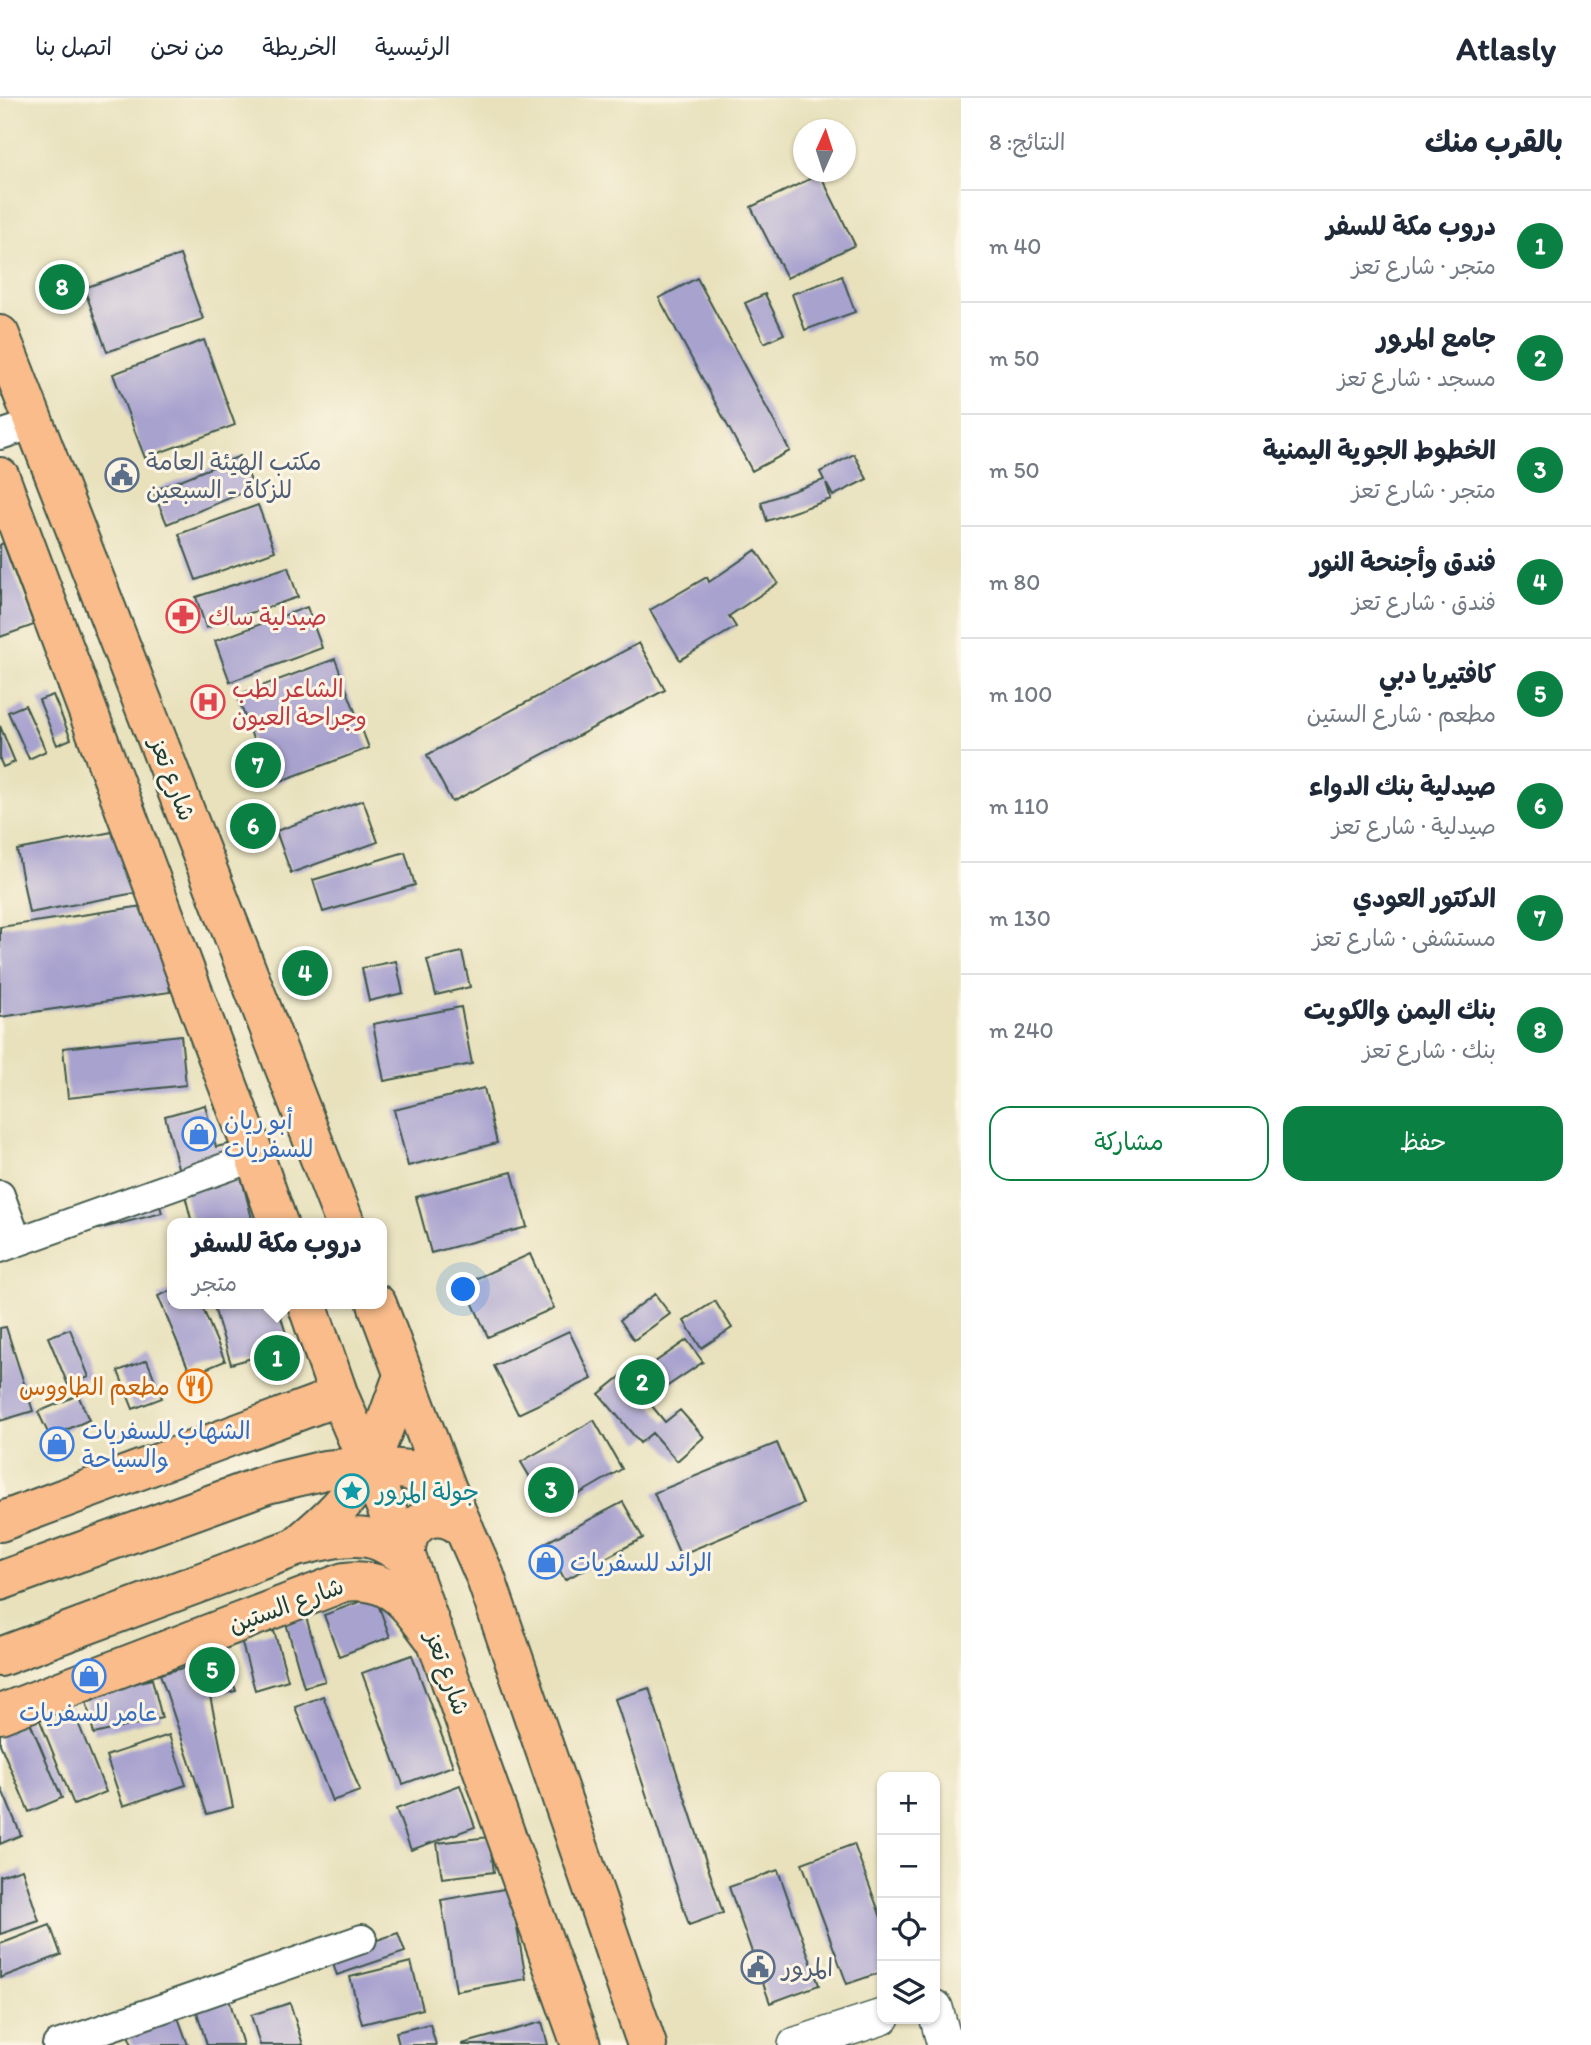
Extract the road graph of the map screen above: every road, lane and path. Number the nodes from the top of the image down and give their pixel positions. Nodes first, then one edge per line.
1 (0, 335) edge
2 (17, 429) edge
3 (0, 477) edge
4 (255, 1157) junction
5 (0, 1195) edge
6 (276, 1218) edge
7 (343, 1218) edge
8 (9, 1244) edge
9 (309, 1309) edge
10 (379, 1309) edge
11 (403, 1376) junction
12 (339, 1396) junction
13 (369, 1466) junction
14 (267, 1484) junction
15 (448, 1492) junction
16 (0, 1522) edge
17 (465, 1530) junction
18 (296, 1547) junction
19 (406, 1556) junction
20 (0, 1581) edge
21 (437, 1641) junction
22 (0, 1657) edge
23 (0, 1714) edge
24 (362, 1939) dead end
25 (961, 1992) edge
26 (940, 1999) edge
27 (877, 2019) edge
28 (940, 2024) edge
29 (57, 2045) edge
30 (581, 2045) edge
31 (647, 2045) edge
32 (796, 2045) edge
33 (946, 2045) edge

1 - 2 main road, شارع تعز
2 - 7 main road, شارع تعز
3 - 4 main road
4 - 6 main road
4 - 8 street
5 - 8 street
9 - 12 main road, شارع تعز
10 - 11 main road
11 - 13 main road
11 - 15 main road
12 - 13 main road, شارع تعز
12 - 16 main road
13 - 14 main road
13 - 15 main road
13 - 18 main road
13 - 19 main road, شارع تعز
14 - 18 main road
14 - 20 main road
15 - 17 main road
17 - 19 main road
17 - 31 main road
18 - 19 main road, شارع الستين
18 - 22 main road, شارع الستين
19 - 21 main road, شارع تعز
21 - 23 main road, شارع الستين
21 - 30 main road, شارع تعز
24 - 29 street
25 - 26 street
27 - 32 street
28 - 33 street

